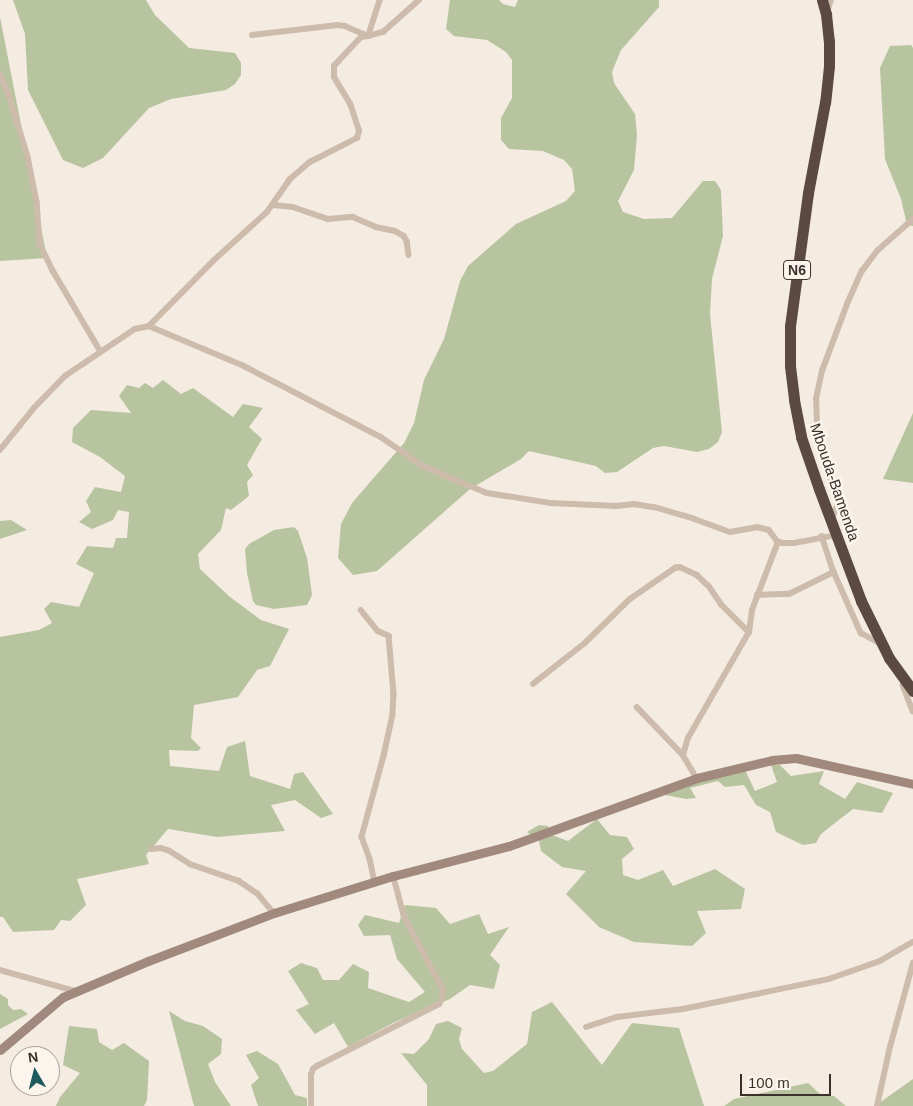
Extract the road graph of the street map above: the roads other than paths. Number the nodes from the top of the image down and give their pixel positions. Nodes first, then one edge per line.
1 (380, 0) edge
2 (419, 0) edge
3 (822, 0) edge
4 (831, 0) edge
5 (826, 14) junction
6 (252, 35) dead end
7 (368, 36) junction
8 (0, 74) edge
9 (274, 205) junction
10 (913, 219) edge
11 (409, 255) dead end
12 (150, 326) junction
13 (101, 352) junction
14 (0, 450) edge
15 (831, 521) junction
16 (837, 535) junction
17 (822, 536) junction
18 (778, 542) junction
19 (834, 572) junction
20 (757, 595) junction
21 (361, 610) dead end
22 (749, 632) junction
23 (881, 643) junction
24 (900, 675) junction
25 (533, 684) dead end
26 (913, 691) edge
27 (637, 707) dead end
28 (913, 711) edge
29 (683, 755) junction
30 (697, 778) junction
31 (913, 784) edge
32 (151, 849) dead end
33 (393, 876) junction
34 (375, 882) junction
35 (274, 913) junction
36 (913, 942) edge
37 (913, 963) edge
38 (0, 970) edge
39 (75, 991) junction
40 (586, 1027) dead end
41 (0, 1050) edge
42 (311, 1106) edge
43 (877, 1106) edge

1 - 7 street
2 - 7 street
3 - 5 highway, Mbouda-Bamenda / N6
4 - 5 street
5 - 15 highway, Mbouda-Bamenda / N6
6 - 7 street
7 - 9 street
8 - 13 street
9 - 11 street
9 - 12 street
10 - 15 street
12 - 13 street
12 - 18 street
13 - 14 street
15 - 16 highway, Mbouda-Bamenda / N6
16 - 17 street
16 - 23 highway, Mbouda-Bamenda / N6
17 - 18 street
17 - 19 street
18 - 20 street
19 - 20 street
19 - 23 street
20 - 22 street
21 - 34 street
22 - 25 street
22 - 29 street
23 - 24 highway, Mbouda-Bamenda / N6
24 - 26 highway, Mbouda-Bamenda / N6
24 - 28 street
27 - 29 street
29 - 30 street
30 - 31 street
30 - 33 street
32 - 35 street
33 - 34 street
33 - 42 street
34 - 35 street
35 - 39 street
36 - 40 street
37 - 43 street
38 - 39 street
39 - 41 street

